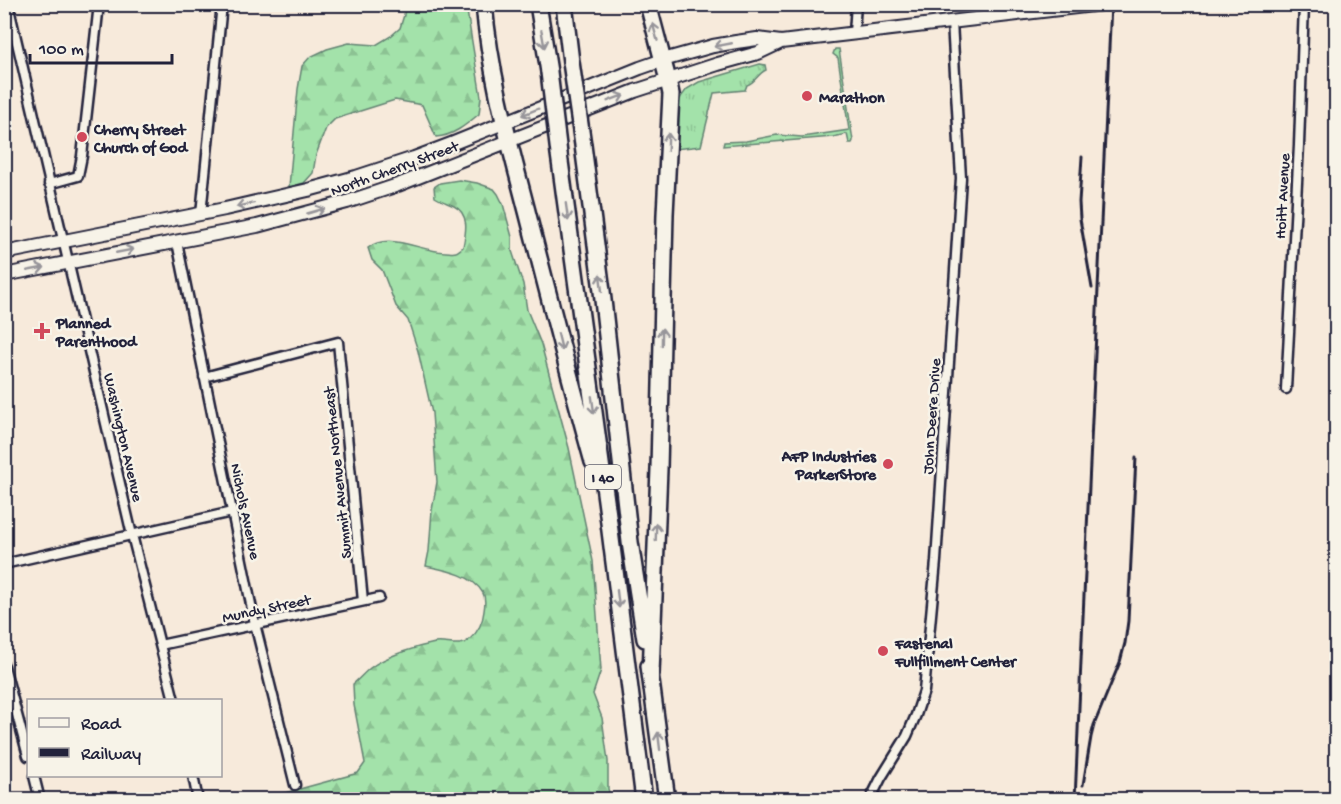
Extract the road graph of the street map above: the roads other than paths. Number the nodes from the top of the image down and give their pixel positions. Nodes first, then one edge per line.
1 (8, 4) edge
2 (99, 4) edge
3 (222, 4) edge
4 (484, 4) edge
5 (538, 4) edge
6 (564, 4) edge
7 (648, 4) edge
8 (856, 4) edge
9 (1102, 4) edge
10 (1304, 4) edge
11 (1033, 9) edge
12 (952, 22) junction
13 (855, 33) junction
14 (780, 42) junction
15 (663, 60) junction
16 (668, 80) junction
17 (504, 123) junction
18 (509, 141) junction
19 (49, 184) junction
20 (201, 214) junction
21 (63, 241) junction
22 (177, 242) junction
23 (4, 253) edge
24 (68, 263) junction
25 (4, 275) edge
26 (204, 377) junction
27 (1286, 389) dead end
28 (232, 512) junction
29 (608, 515) junction
30 (132, 535) junction
31 (4, 564) edge
32 (379, 598) dead end
33 (363, 601) junction
34 (255, 624) junction
35 (160, 645) junction
36 (4, 666) edge
37 (651, 674) junction
38 (174, 699) edge
39 (27, 752) edge
40 (34, 777) edge
41 (193, 777) edge
42 (295, 785) dead end
43 (40, 800) edge
44 (198, 800) edge
45 (644, 800) edge
46 (667, 800) edge
47 (870, 800) edge

1 - 19 street, Washington Avenue
2 - 19 street
3 - 20 street
4 - 17 highway
5 -> 29 highway, I 40, bridge
37 -> 6 highway, I 40, bridge
15 -> 7 highway
8 - 13 street
9 - 11 main road, North Cherry Street
10 - 27 street, Hoitt Avenue
11 - 12 main road, North Cherry Street
12 - 13 main road, North Cherry Street
12 - 47 street, John Deere Drive
13 - 14 main road, North Cherry Street
14 -> 15 main road, North Cherry Street
14 - 16 main road, North Cherry Street
15 - 16 highway
15 -> 17 main road, North Cherry Street
18 -> 16 main road, North Cherry Street
37 -> 16 highway
17 - 18 highway
17 -> 20 main road, North Cherry Street
22 -> 18 main road, North Cherry Street
18 -> 29 highway
19 - 21 street, Washington Avenue
20 - 21 main road, North Cherry Street
21 - 23 main road, North Cherry Street
21 - 24 street, Washington Avenue
24 -> 22 main road, North Cherry Street
22 - 26 street, Nichols Avenue
25 -> 24 main road, North Cherry Street
24 - 30 street, Washington Avenue
26 - 28 street, Nichols Avenue
26 - 33 street, Summit Avenue Northeast
28 - 30 street
28 - 34 street, Nichols Avenue
29 -> 45 highway, I 40
30 - 31 street
30 - 35 street, Washington Avenue
32 - 33 street, Mundy Street
33 - 34 street, Mundy Street
34 - 35 street, Mundy Street
34 - 42 street, Nichols Avenue
35 - 38 street, Washington Avenue
36 - 39 street
46 -> 37 highway, I 40
40 - 43 street
41 - 44 street

